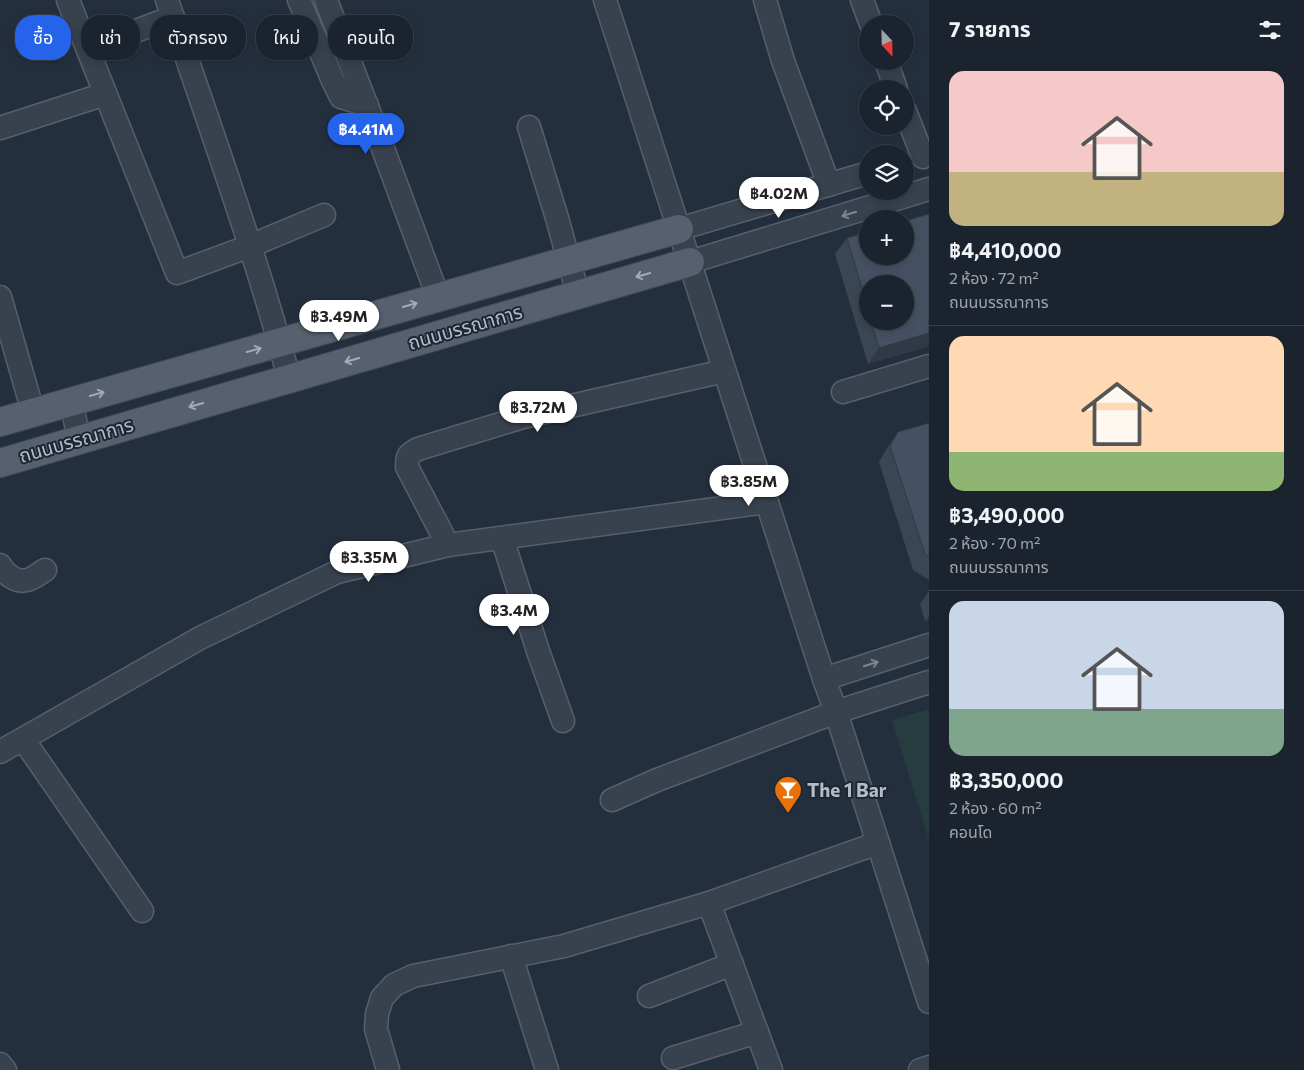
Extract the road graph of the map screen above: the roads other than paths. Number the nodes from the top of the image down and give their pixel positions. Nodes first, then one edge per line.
1 (68, 0) edge
2 (299, 0) edge
3 (326, 0) edge
4 (605, 0) edge
5 (764, 0) edge
6 (862, 0) edge
7 (170, 9) edge
8 (868, 15) edge
9 (140, 24) edge
10 (81, 32) edge
11 (92, 60) edge
12 (105, 94) junction
13 (367, 105) junction
14 (530, 127) dead end
15 (0, 128) edge
16 (912, 135) edge
17 (919, 158) edge
18 (859, 176) edge
19 (829, 185) junction
20 (929, 189) edge
21 (324, 215) dead end
22 (679, 229) junction
23 (250, 246) junction
24 (568, 260) junction
25 (690, 262) junction
26 (578, 294) junction
27 (0, 297) edge
28 (438, 297) junction
29 (280, 342) junction
30 (929, 366) edge
31 (724, 371) junction
32 (289, 378) junction
33 (843, 392) dead end
34 (71, 401) junction
35 (33, 412) junction
36 (0, 422) edge
37 (79, 439) junction
38 (0, 462) edge
39 (767, 502) junction
40 (502, 538) junction
41 (448, 545) junction
42 (0, 565) edge
43 (45, 570) dead end
44 (929, 645) edge
45 (824, 679) junction
46 (929, 682) edge
47 (836, 712) junction
48 (563, 721) dead end
49 (23, 739) junction
50 (0, 752) edge
51 (612, 800) dead end
52 (878, 843) junction
53 (708, 903) junction
54 (142, 911) dead end
55 (512, 956) junction
56 (732, 964) junction
57 (649, 996) dead end
58 (929, 1002) edge
59 (757, 1032) junction
60 (673, 1058) dead end
61 (0, 1064) edge
62 (929, 1067) edge
63 (5, 1070) edge
64 (388, 1070) edge
65 (547, 1070) edge
66 (771, 1070) edge
67 (920, 1070) edge

1 - 10 street
2 - 13 street
3 - 13 street
4 - 22 street
5 - 19 street
6 - 8 street
7 - 9 street
7 - 23 street
11 - 12 street
12 - 15 street
12 - 23 street
13 - 28 street
14 - 24 street
16 - 17 street
18 - 19 street, ถนนบรรณาการ
19 - 22 street, ถนนบรรณาการ
20 -> 25 street, ถนนบรรณาการ
21 - 23 street
22 - 24 main road, ถนนบรรณาการ
22 - 25 street
23 - 29 street
24 - 26 street
24 - 28 main road, ถนนบรรณาการ
25 -> 26 main road, ถนนบรรณาการ
25 - 31 street
26 -> 32 main road, ถนนบรรณาการ
27 - 35 street
29 -> 28 main road, ถนนบรรณาการ
29 - 32 street
34 -> 29 main road, ถนนบรรณาการ
30 - 33 street
31 - 39 street
31 - 41 street
32 -> 37 main road, ถนนบรรณาการ
34 - 35 main road, ถนนบรรณาการ
34 - 37 street
35 - 36 main road, ถนนบรรณาการ
37 - 38 main road, ถนนบรรณาการ
39 - 40 street
39 - 45 street
40 - 41 street
40 - 48 street
41 - 49 street
42 - 43 street
45 -> 44 street
45 - 47 street
46 - 47 street
47 - 51 street
47 - 52 street
49 - 50 street
49 - 54 street
52 - 53 street
52 - 58 street
53 - 55 street
53 - 56 street
55 - 64 street
55 - 65 street
56 - 57 street
56 - 59 street
59 - 60 street
59 - 66 street
61 - 63 street
62 - 67 street

